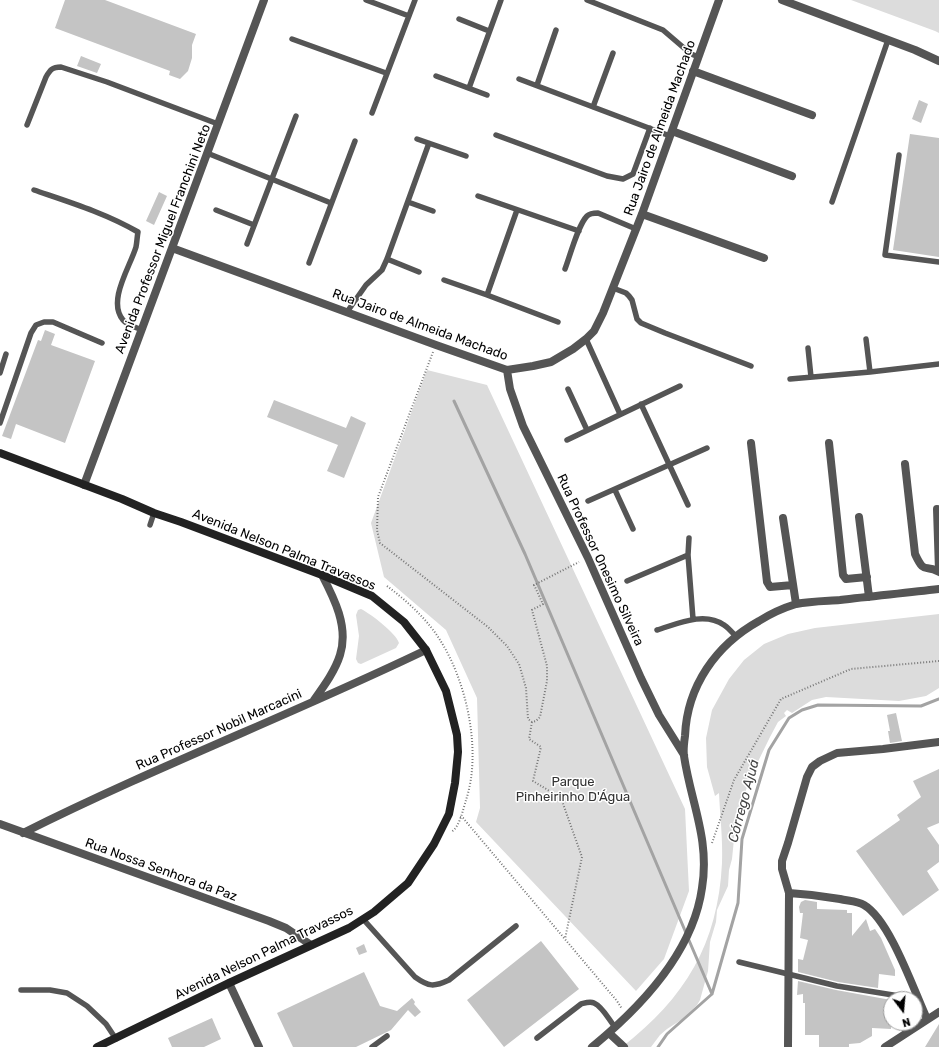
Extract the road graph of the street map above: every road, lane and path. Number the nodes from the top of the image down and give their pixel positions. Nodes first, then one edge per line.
1 (264, 0) edge
2 (366, 0) edge
3 (415, 0) edge
4 (501, 0) edge
5 (587, 0) edge
6 (719, 0) edge
7 (782, 0) edge
8 (409, 16) junction
9 (459, 19) dead end
10 (556, 30) dead end
11 (489, 31) junction
12 (292, 39) dead end
13 (888, 40) junction
14 (613, 53) dead end
15 (699, 57) junction
16 (939, 61) edge
17 (693, 72) junction
18 (386, 73) junction
19 (436, 76) dead end
20 (519, 79) dead end
21 (537, 85) junction
22 (469, 88) junction
23 (487, 95) dead end
24 (593, 108) junction
25 (372, 113) dead end
26 (296, 116) dead end
27 (812, 116) dead end
28 (218, 124) junction
29 (27, 125) dead end
30 (650, 128) junction
31 (671, 134) junction
32 (496, 136) dead end
33 (417, 139) dead end
34 (355, 140) dead end
35 (429, 143) junction
36 (208, 153) junction
37 (466, 156) dead end
38 (899, 156) dead end
39 (792, 176) dead end
40 (272, 178) junction
41 (34, 190) dead end
42 (478, 196) dead end
43 (408, 202) junction
44 (832, 202) dead end
45 (330, 203) junction
46 (216, 210) dead end
47 (517, 210) junction
48 (433, 211) dead end
49 (642, 214) junction
50 (254, 225) junction
51 (636, 229) junction
52 (579, 231) junction
53 (247, 244) dead end
54 (172, 248) junction
55 (764, 258) dead end
56 (388, 259) junction
57 (939, 262) edge
58 (309, 263) dead end
59 (565, 269) dead end
60 (420, 272) dead end
61 (444, 280) dead end
62 (613, 288) junction
63 (487, 295) junction
64 (346, 312) junction
65 (558, 322) dead end
66 (142, 330) junction
67 (866, 338) dead end
68 (586, 339) junction
69 (102, 343) dead end
70 (436, 345) junction
71 (808, 348) dead end
72 (6, 354) dead end
73 (939, 364) edge
74 (751, 366) dead end
75 (507, 370) junction
76 (870, 372) junction
77 (0, 373) edge
78 (811, 377) junction
79 (790, 379) dead end
80 (680, 386) dead end
81 (568, 389) dead end
82 (642, 404) junction
83 (620, 414) junction
84 (0, 423) edge
85 (587, 430) junction
86 (567, 440) dead end
87 (751, 443) dead end
88 (830, 443) dead end
89 (707, 448) dead end
90 (0, 453) edge
91 (905, 464) dead end
92 (670, 466) junction
93 (84, 485) junction
94 (615, 490) junction
95 (588, 501) dead end
96 (688, 505) dead end
97 (937, 509) dead end
98 (154, 513) junction
99 (859, 517) dead end
100 (783, 518) dead end
101 (150, 524) dead end
102 (633, 529) dead end
103 (689, 538) dead end
104 (688, 555) junction
105 (588, 558) junction
106 (939, 572) edge
107 (322, 575) junction
108 (867, 578) junction
109 (627, 581) dead end
110 (793, 585) junction
111 (939, 589) edge
112 (869, 597) junction
113 (796, 604) junction
114 (693, 619) junction
115 (657, 630) dead end
116 (735, 635) junction
117 (426, 650) junction
118 (939, 661) edge
119 (314, 701) junction
120 (532, 722) junction
121 (939, 742) edge
122 (684, 755) junction
123 (448, 814) junction
124 (0, 824) edge
125 (23, 833) junction
126 (710, 848) dead end
127 (789, 893) junction
128 (363, 919) junction
129 (516, 926) dead end
130 (565, 939) junction
131 (311, 946) junction
132 (739, 962) dead end
133 (788, 973) junction
134 (229, 983) junction
135 (21, 990) dead end
136 (915, 991) edge
137 (883, 993) edge
138 (923, 1010) edge
139 (939, 1012) edge
140 (626, 1017) junction
141 (927, 1019) junction
142 (612, 1030) junction
143 (387, 1036) dead end
144 (537, 1038) dead end
145 (116, 1039) junction
146 (97, 1047) edge
147 (259, 1047) edge
148 (372, 1047) edge
149 (592, 1047) edge
150 (624, 1047) edge
151 (788, 1047) edge
152 (885, 1047) edge

1 - 28 street, Avenida Professor Miguel Franchini Neto
2 - 8 lane
3 - 8 lane
4 - 11 lane
5 - 15 lane
6 - 15 street, Rua Jairo de Almeida Machado
7 - 13 street
8 - 18 lane
9 - 11 lane
10 - 21 lane
11 - 22 lane
12 - 18 lane
13 - 16 street
13 - 44 lane
14 - 24 lane
15 - 17 street, Rua Jairo de Almeida Machado
17 - 27 street
17 - 31 street, Rua Jairo de Almeida Machado
18 - 25 lane
19 - 22 lane
20 - 21 lane
21 - 24 lane
22 - 23 lane
24 - 30 lane
26 - 40 lane
28 - 29 lane
28 - 36 street, Avenida Professor Miguel Franchini Neto
30 - 31 lane
30 - 32 lane
31 - 39 street
31 - 49 street, Rua Jairo de Almeida Machado
33 - 35 lane
34 - 45 lane
35 - 37 lane
35 - 43 lane
36 - 40 lane
36 - 54 street, Avenida Professor Miguel Franchini Neto
38 - 57 lane
40 - 45 lane
40 - 50 lane
41 - 66 lane
42 - 47 lane
43 - 48 lane
43 - 56 lane
45 - 58 lane
46 - 50 lane
47 - 52 lane
47 - 63 lane
49 - 51 street, Rua Jairo de Almeida Machado
49 - 55 street
50 - 53 lane
51 - 52 lane
51 - 62 street, Rua Jairo de Almeida Machado
52 - 59 lane
54 - 64 street, Rua Jairo de Almeida Machado
54 - 66 street, Avenida Professor Miguel Franchini Neto
56 - 60 lane
56 - 64 lane
61 - 63 lane
62 - 68 street, Rua Jairo de Almeida Machado
62 - 74 lane
63 - 65 lane
64 - 70 street, Rua Jairo de Almeida Machado
66 - 93 street, Avenida Professor Miguel Franchini Neto
67 - 76 lane
68 - 75 street, Rua Jairo de Almeida Machado
68 - 83 lane
69 - 84 lane
70 - 75 street, Rua Jairo de Almeida Machado
70 - 120 path
71 - 78 lane
72 - 77 lane
73 - 76 lane
75 - 105 street, Rua Professor Onesimo Silveira
76 - 78 lane
78 - 79 lane
80 - 82 lane
81 - 85 lane
82 - 83 lane
82 - 92 lane
83 - 85 lane
85 - 86 lane
87 - 110 street
88 - 108 street
89 - 92 lane
90 - 93 street, Avenida Nelson Palma Travassos
91 - 106 street
92 - 94 lane
92 - 96 lane
93 - 98 street, Avenida Nelson Palma Travassos
94 - 95 lane
94 - 102 lane
97 - 106 street
98 - 101 lane
98 - 107 street, Avenida Nelson Palma Travassos
99 - 108 street
100 - 110 street
103 - 104 lane
104 - 109 lane
104 - 114 lane
105 - 120 path
105 - 122 street, Rua Professor Onesimo Silveira
107 - 117 street, Avenida Nelson Palma Travassos
107 - 119 street
108 - 112 street
110 - 113 street
111 - 112 street
112 - 113 street
113 - 116 street
114 - 115 lane
114 - 116 lane
116 - 122 street
117 - 119 street, Rua Professor Nobil Marcacini
117 - 123 street, Avenida Nelson Palma Travassos
118 - 126 path
119 - 125 street, Rua Professor Nobil Marcacini
120 - 130 path
121 - 127 street
122 - 140 street
123 - 128 street, Avenida Nelson Palma Travassos
123 - 130 path
124 - 125 street, Rua Nossa Senhora da Paz
125 - 131 street, Rua Nossa Senhora da Paz
127 - 133 street
127 - 136 street
128 - 129 lane
128 - 131 street, Avenida Nelson Palma Travassos
130 - 140 path
131 - 134 street, Avenida Nelson Palma Travassos
132 - 133 lane
133 - 137 lane
133 - 151 street
134 - 145 street, Avenida Nelson Palma Travassos
134 - 147 street
135 - 145 lane
138 - 141 street
139 - 141 street
140 - 142 street
141 - 152 street
142 - 144 lane
142 - 149 street
142 - 150 street
143 - 148 lane
145 - 146 street, Avenida Nelson Palma Travassos

